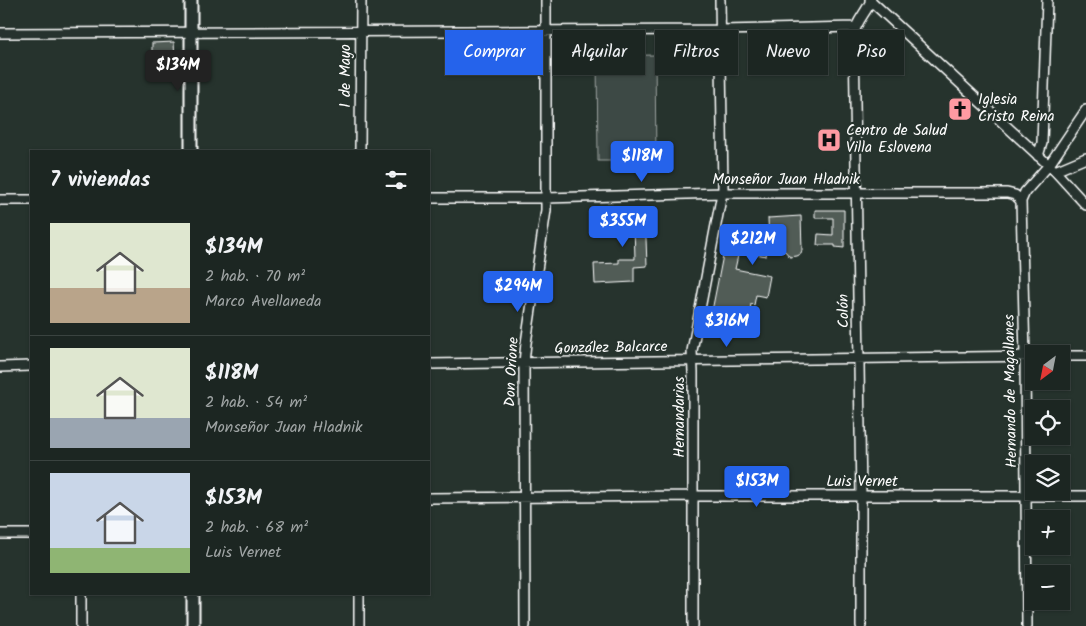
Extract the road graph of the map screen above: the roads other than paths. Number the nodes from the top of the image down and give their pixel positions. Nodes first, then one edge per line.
1 (191, 0) edge
2 (361, 0) edge
3 (546, 0) edge
4 (720, 0) edge
5 (871, 0) edge
6 (1047, 0) edge
7 (855, 27) junction
8 (546, 30) junction
9 (655, 30) edge
10 (721, 30) joint
11 (360, 31) junction
12 (191, 32) junction
13 (0, 33) edge
14 (721, 75) edge
15 (1086, 110) edge
16 (191, 150) edge
17 (360, 150) edge
18 (1038, 156) junction
19 (1086, 158) edge
20 (1052, 168) junction
21 (722, 193) junction
22 (856, 193) junction
23 (430, 198) edge
24 (546, 198) junction
25 (0, 200) edge
26 (30, 200) edge
27 (1021, 201) junction
28 (1086, 205) edge
29 (1029, 345) edge
30 (1025, 356) edge
31 (1070, 356) edge
32 (1086, 356) edge
33 (858, 358) junction
34 (692, 360) junction
35 (524, 363) junction
36 (430, 364) edge
37 (30, 366) edge
38 (0, 367) edge
39 (1029, 390) edge
40 (1027, 455) edge
41 (694, 496) junction
42 (861, 496) junction
43 (1025, 496) edge
44 (1070, 496) edge
45 (1086, 496) edge
46 (430, 498) edge
47 (524, 498) junction
48 (1026, 500) edge
49 (0, 534) edge
50 (30, 534) edge
51 (81, 595) edge
52 (193, 595) edge
53 (359, 595) edge
54 (81, 626) edge
55 (194, 626) edge
56 (359, 626) edge
57 (526, 626) edge
58 (693, 626) edge
59 (861, 626) edge
60 (1027, 626) edge

1 - 12 street
2 - 11 street, 1 de Mayo
3 - 8 street, Don Orione
4 - 10 street, Hernandarias
5 - 7 street, Colón
5 - 18 street
6 - 18 street
7 - 10 street
7 - 22 street, Colón
8 - 9 street
8 - 11 street
8 - 24 street, Don Orione
11 - 12 street
11 - 17 street, 1 de Mayo
12 - 13 street
12 - 16 street
14 - 21 street, Hernandarias
15 - 20 street
18 - 20 street
19 - 20 street
20 - 27 street
20 - 28 street
21 - 22 street, Monseñor Juan Hladnik
21 - 24 street, Monseñor Juan Hladnik
21 - 34 street, Hernandarias
22 - 27 street, Monseñor Juan Hladnik
22 - 33 street, Colón
23 - 24 street, Monseñor Juan Hladnik
24 - 35 street, Don Orione
25 - 26 street
27 - 29 street, Hernando de Magallanes
30 - 33 street, González Balcarce
31 - 32 street
33 - 34 street, González Balcarce
33 - 42 street, Colón
34 - 35 street, González Balcarce
34 - 41 street, Hernandarias
35 - 36 street, González Balcarce
35 - 47 street, Don Orione
37 - 38 street
39 - 40 street, Hernando de Magallanes
41 - 42 street, Luis Vernet
41 - 47 street, Luis Vernet
41 - 58 street, Hernandarias
42 - 43 street, Luis Vernet
42 - 59 street, Colón
44 - 45 street, Luis Vernet
46 - 47 street, Luis Vernet
47 - 57 street, Don Orione
48 - 60 street, Hernando de Magallanes
49 - 50 street
51 - 54 street
52 - 55 street
53 - 56 street

